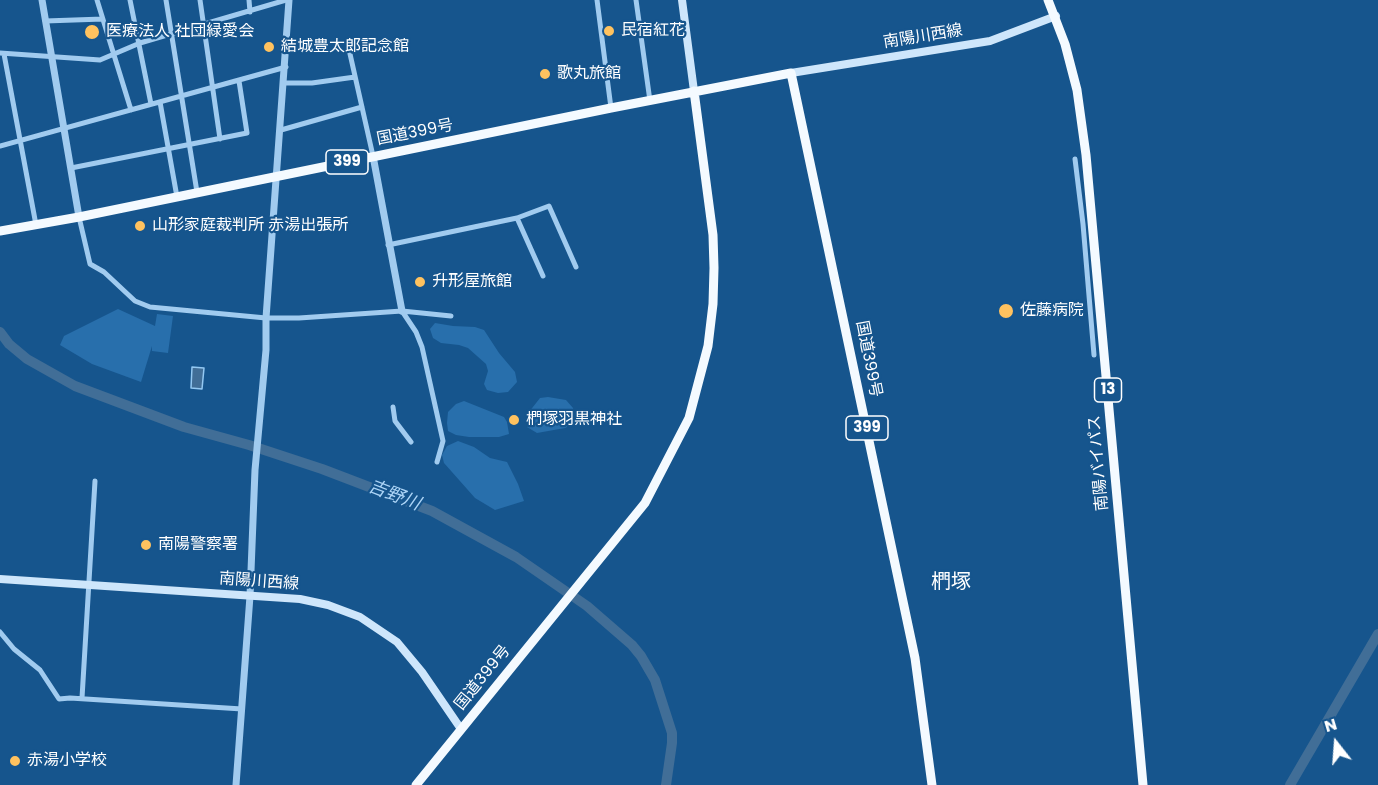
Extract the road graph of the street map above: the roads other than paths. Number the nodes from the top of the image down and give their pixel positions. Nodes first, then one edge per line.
1 (42, 0) edge
2 (97, 0) edge
3 (130, 0) edge
4 (166, 0) edge
5 (200, 0) edge
6 (249, 0) edge
7 (287, 0) edge
8 (597, 0) edge
9 (636, 0) edge
10 (682, 0) edge
11 (1048, 0) edge
12 (250, 12) junction
13 (1056, 16) junction
14 (103, 19) junction
15 (45, 21) junction
16 (204, 26) junction
17 (171, 34) junction
18 (140, 43) junction
19 (348, 45) dead end
20 (2, 53) edge
21 (114, 53) junction
22 (51, 58) junction
23 (286, 67) junction
24 (791, 73) junction
25 (356, 77) junction
26 (239, 81) junction
27 (285, 83) junction
28 (213, 88) junction
29 (694, 91) junction
30 (181, 96) junction
31 (650, 100) junction
32 (160, 102) junction
33 (151, 104) junction
34 (362, 106) junction
35 (611, 108) junction
36 (130, 110) junction
37 (64, 129) junction
38 (280, 130) junction
39 (220, 139) junction
40 (21, 140) junction
41 (190, 145) junction
42 (0, 146) edge
43 (168, 148) junction
44 (373, 156) junction
45 (1075, 159) dead end
46 (71, 168) junction
47 (276, 176) junction
48 (197, 192) junction
49 (177, 197) junction
50 (79, 217) junction
51 (517, 218) junction
52 (36, 225) junction
53 (0, 231) edge
54 (388, 245) junction
55 (576, 267) dead end
56 (543, 276) dead end
57 (402, 311) junction
58 (451, 316) dead end
59 (267, 318) junction
60 (1094, 356) dead end
61 (393, 407) dead end
62 (411, 442) dead end
63 (437, 462) dead end
64 (95, 481) dead end
65 (0, 579) edge
66 (89, 585) junction
67 (250, 596) junction
68 (0, 632) edge
69 (82, 698) junction
70 (242, 708) junction
71 (461, 729) junction
72 (236, 785) edge
73 (416, 785) edge
74 (932, 785) edge
75 (1143, 785) edge

1 - 15 street
2 - 14 street
3 - 18 street
4 - 17 street
5 - 16 street
6 - 12 street
7 - 12 street
7 - 23 street
8 - 35 street
9 - 31 street
10 - 29 main road
11 - 13 highway, 南陽バイパス / 13
12 - 16 street
13 - 24 main road, 南陽川西線
13 - 75 highway, 南陽バイパス / 13
14 - 15 street
14 - 21 street
15 - 22 street
16 - 17 street
16 - 28 street
17 - 18 street
17 - 30 street
18 - 21 street
18 - 33 street
19 - 25 street
20 - 22 street
20 - 40 street
21 - 22 street
21 - 36 street
22 - 37 street
23 - 26 street
23 - 27 street
24 - 29 highway, 国道399号 / 399
24 - 74 highway, 国道399号 / 399
25 - 27 street
25 - 34 street
26 - 28 street
26 - 39 street
27 - 38 street
28 - 30 street
28 - 39 street
29 - 31 highway, 国道399号 / 399
29 - 71 highway, 国道399号
30 - 32 street
30 - 41 street
31 - 35 highway, 国道399号 / 399
32 - 33 street
32 - 43 street
33 - 36 street
34 - 38 street
34 - 44 street
35 - 44 highway, 国道399号 / 399
36 - 37 street
37 - 40 street
37 - 46 street
38 - 47 street
39 - 41 street
40 - 42 street
40 - 52 street
41 - 43 street
41 - 48 street
43 - 46 street
43 - 49 street
44 - 47 highway, 国道399号 / 399
44 - 54 street
45 - 60 street
46 - 50 street
47 - 48 highway, 国道399号 / 399
47 - 59 street
48 - 49 highway, 国道399号 / 399
49 - 50 highway, 国道399号 / 399
50 - 52 highway, 国道399号 / 399
50 - 59 street
51 - 54 street
51 - 55 street
51 - 56 street
52 - 53 highway, 国道399号 / 399
54 - 57 street
57 - 58 street
57 - 59 street
57 - 63 street
59 - 67 street
61 - 62 street
64 - 66 street
65 - 66 main road, 南陽川西線
66 - 67 main road, 南陽川西線
66 - 69 street
67 - 70 street
67 - 71 main road, 南陽川西線
68 - 69 street
69 - 70 street
70 - 72 street
71 - 73 highway, 国道399号

